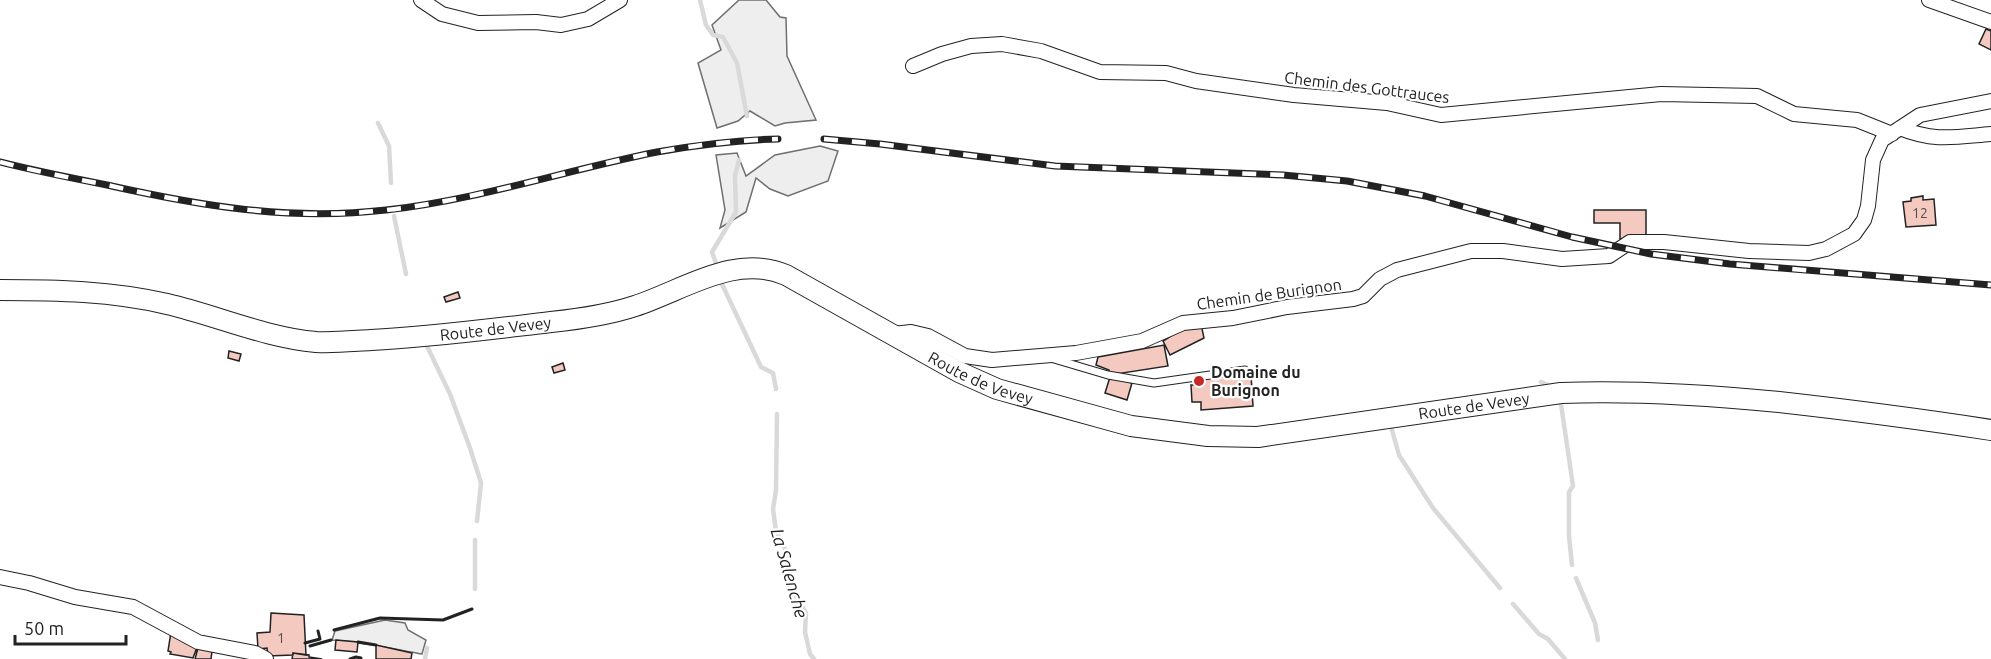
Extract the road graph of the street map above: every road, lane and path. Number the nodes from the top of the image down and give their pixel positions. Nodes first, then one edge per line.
1 (421, 0) edge
2 (620, 0) edge
3 (1929, 0) edge
4 (1991, 22) edge
5 (913, 66) dead end
6 (1991, 101) edge
7 (1896, 131) junction
8 (1991, 134) edge
9 (0, 290) edge
10 (892, 334) junction
11 (1043, 355) junction
12 (1245, 370) dead end
13 (1991, 430) edge
14 (0, 577) edge
15 (266, 659) edge

1 - 2 street
3 - 4 street
5 - 7 street, Chemin des Gottrauces
6 - 7 street, Chemin de Burignon
7 - 8 street, Chemin des Gottrauces
7 - 11 street, Chemin de Burignon
9 - 10 main road, Route de Vevey
10 - 11 street, Chemin de Burignon
10 - 13 main road, Route de Vevey
11 - 12 lane
14 - 15 street

